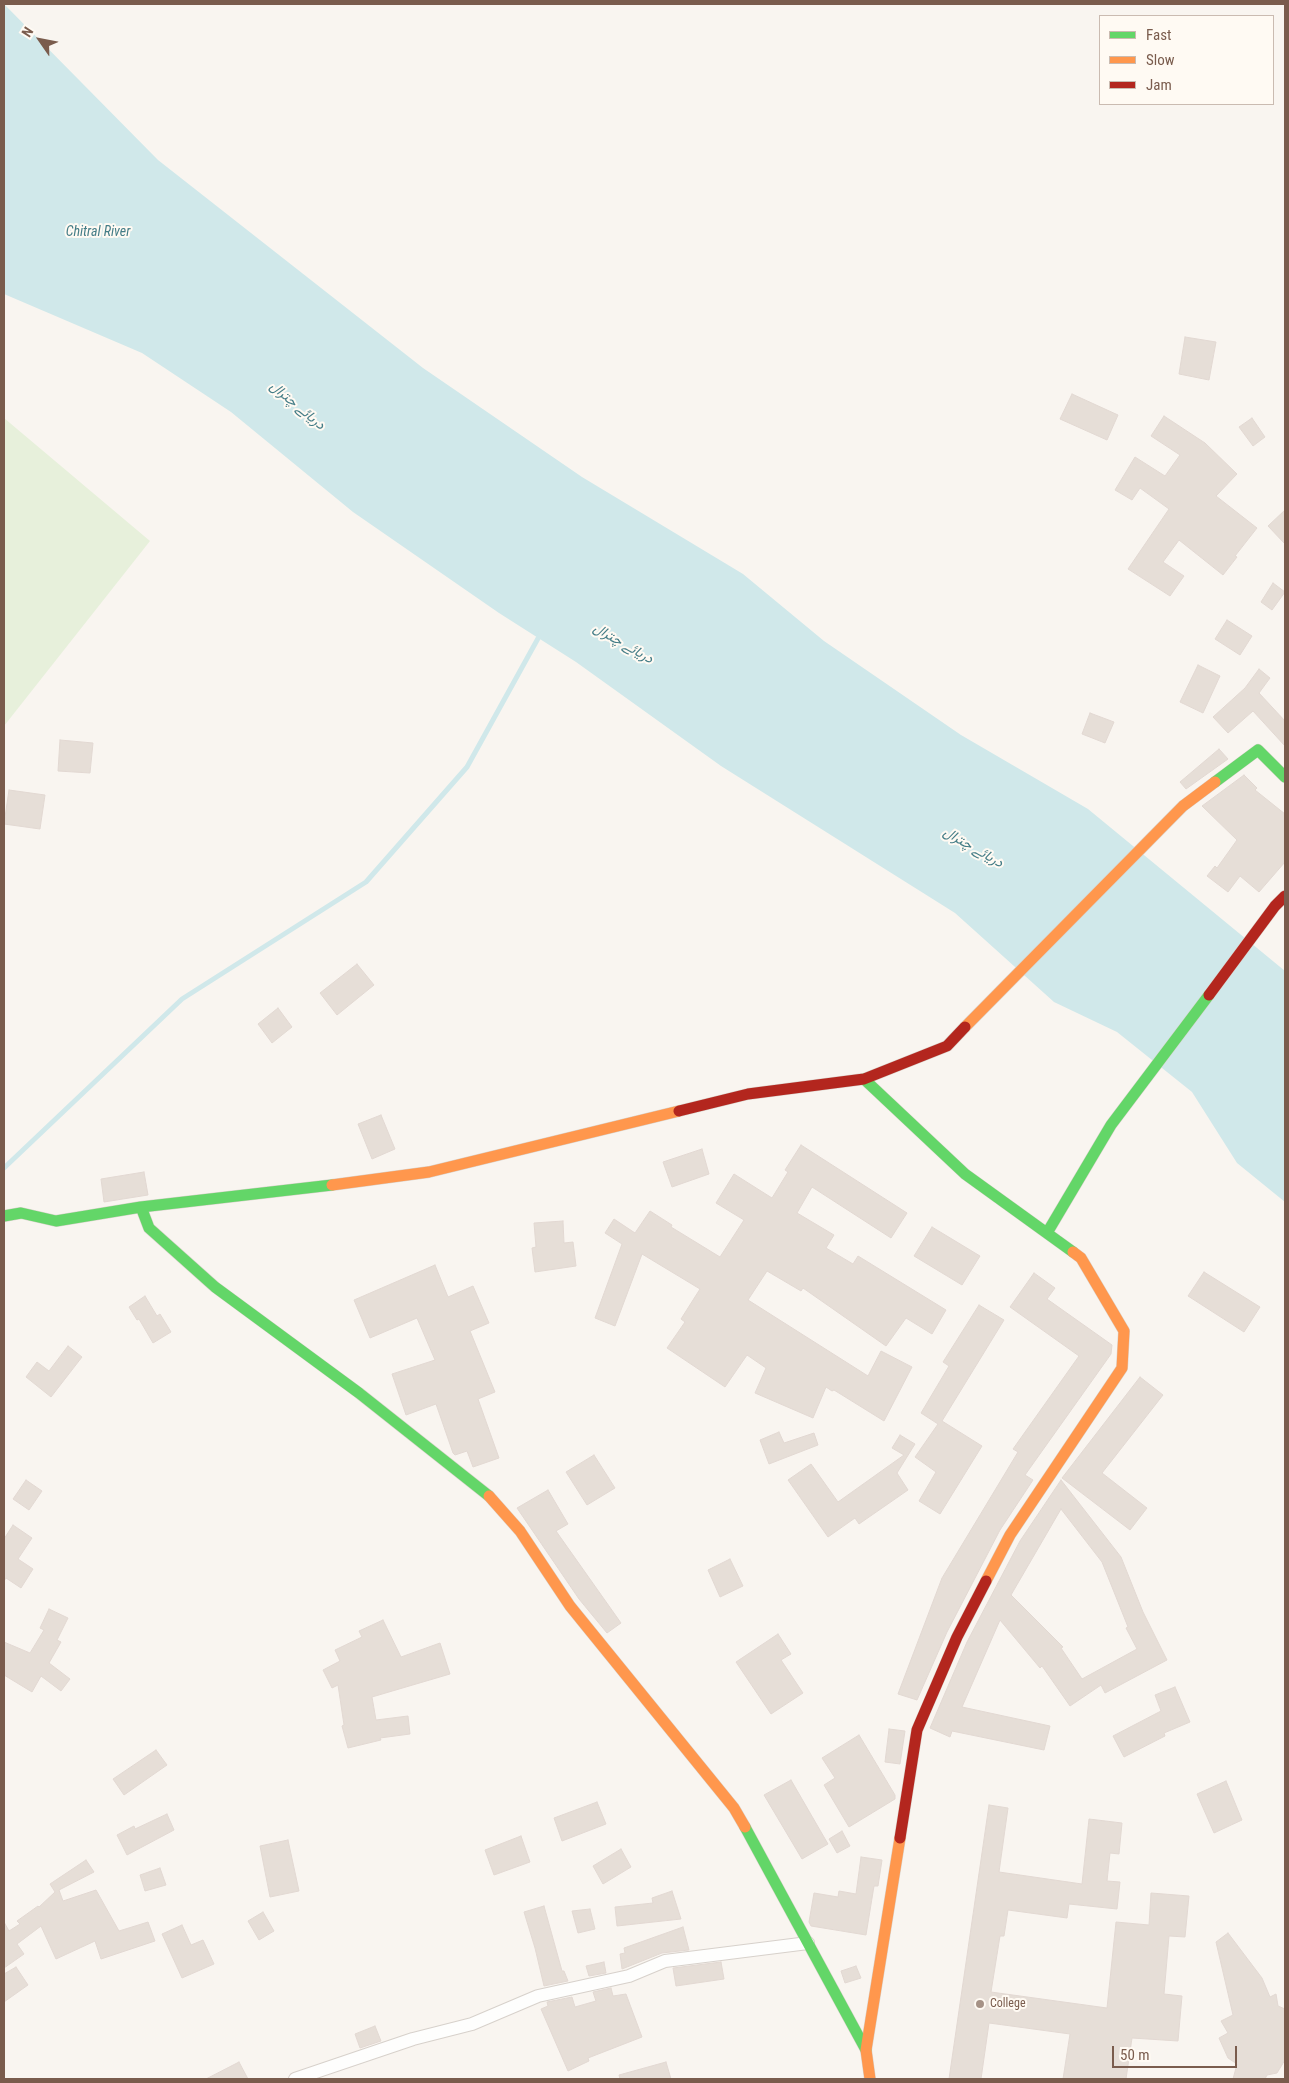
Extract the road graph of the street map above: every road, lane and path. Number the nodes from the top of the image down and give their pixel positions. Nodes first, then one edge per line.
1 (1285, 777) edge
2 (1285, 896) edge
3 (864, 1079) junction
4 (141, 1207) junction
5 (4, 1216) edge
6 (1046, 1233) junction
7 (808, 1943) junction
8 (866, 2050) junction
9 (295, 2079) edge
10 (870, 2079) edge

1 - 3 street
2 - 6 street
3 - 4 street
3 - 6 street
4 - 5 street
4 - 7 street
6 - 8 street
7 - 8 street
7 - 9 street
8 - 10 street

